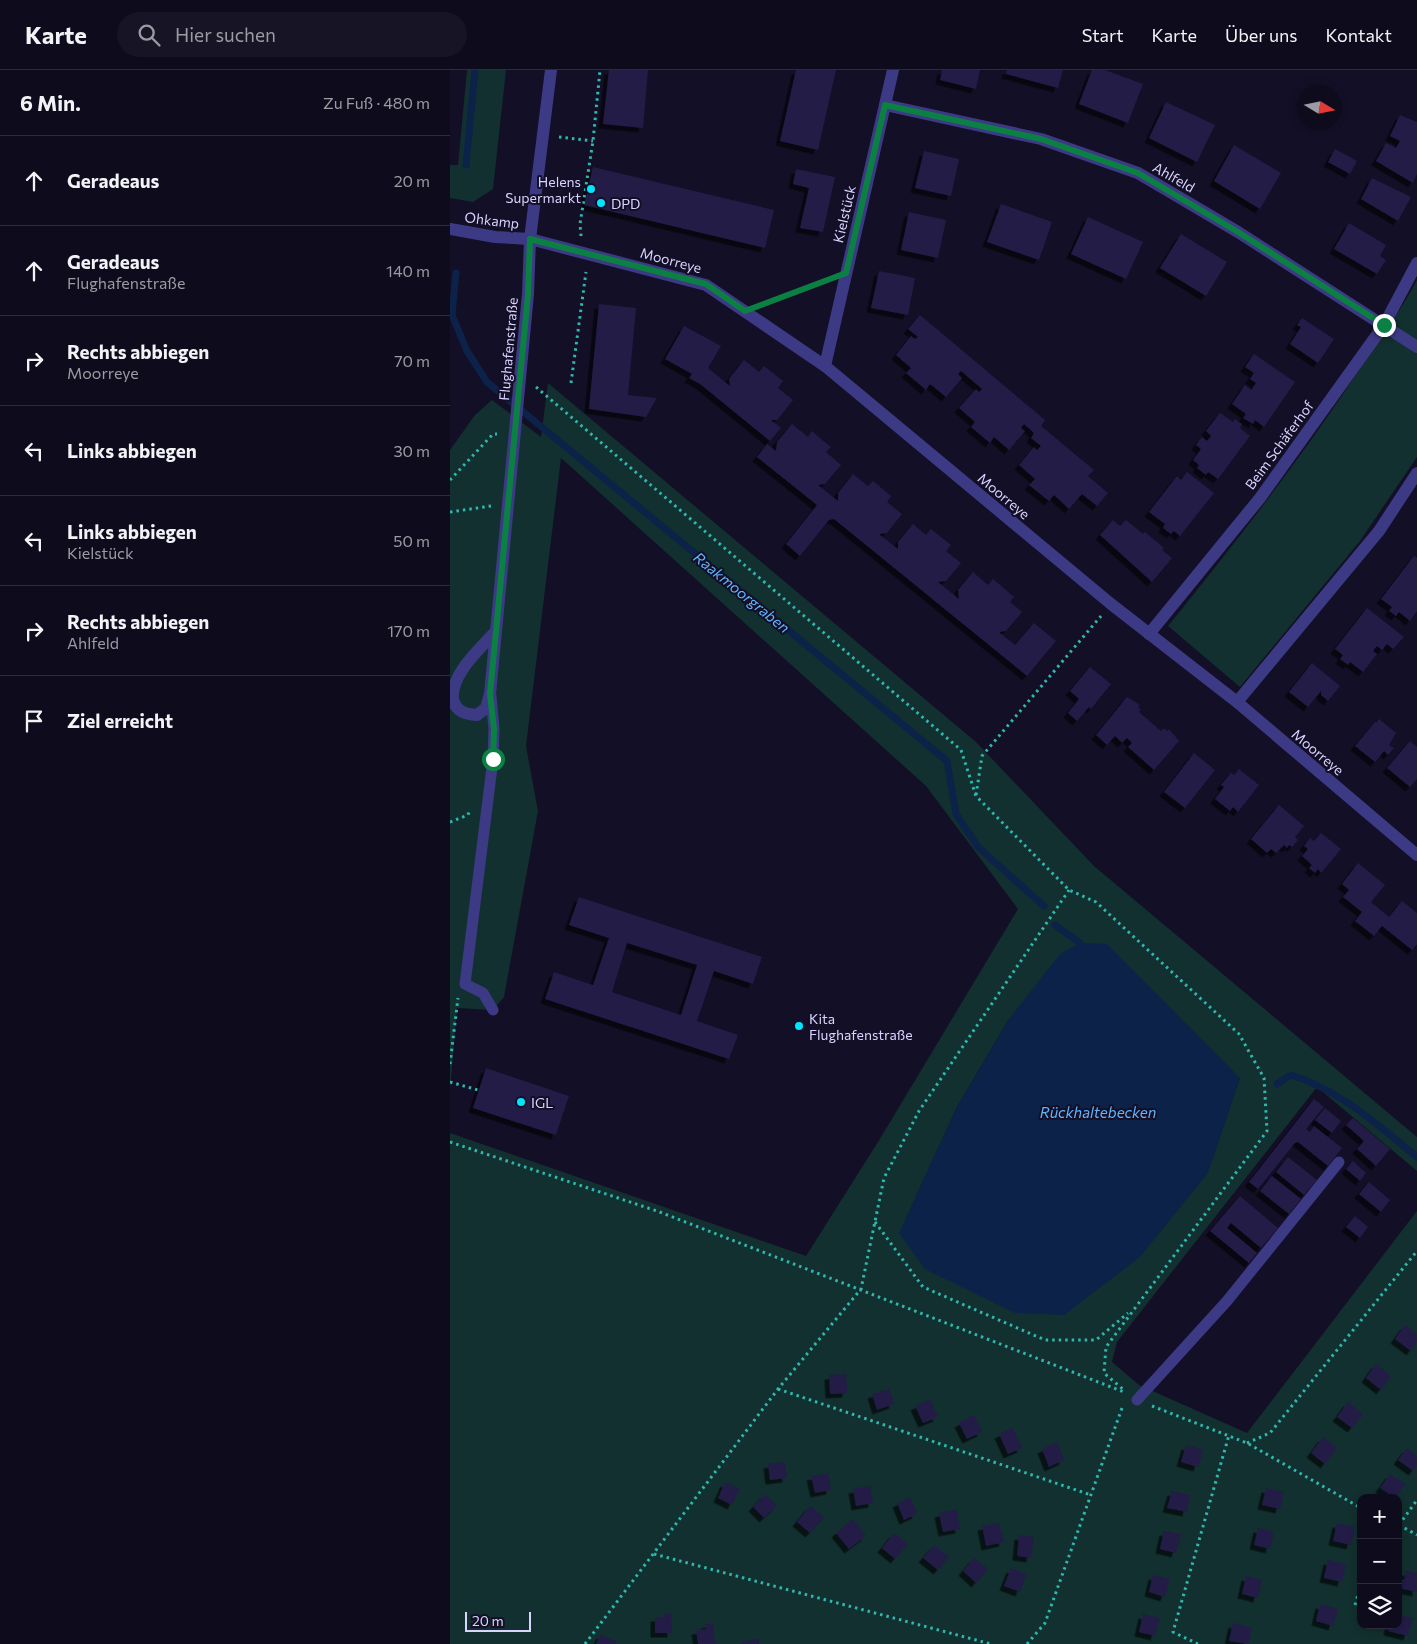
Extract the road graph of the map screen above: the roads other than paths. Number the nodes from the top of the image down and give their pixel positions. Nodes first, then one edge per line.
1 (551, 70) edge
2 (893, 70) edge
3 (885, 105) junction
4 (450, 229) edge
5 (530, 239) junction
6 (1417, 264) edge
7 (1384, 325) junction
8 (1417, 347) edge
9 (825, 366) junction
10 (1417, 473) edge
11 (496, 631) junction
12 (1149, 634) junction
13 (490, 694) junction
14 (1237, 702) junction
15 (1417, 855) edge
16 (493, 1010) dead end
17 (1340, 1162) dead end
18 (1132, 1397) road end

1 - 5 street, Flughafenstraße
2 - 3 street, Kielstück
3 - 7 street, Ahlfeld
3 - 9 street, Kielstück
4 - 5 street, Ohkamp
5 - 9 street, Moorreye
5 - 11 street, Flughafenstraße
6 - 7 street, Beim Schäferhof
7 - 8 street, Ahlfeld
7 - 12 street, Beim Schäferhof
9 - 12 street, Moorreye
10 - 14 street
11 - 13 street, Flughafenstraße
11 - 13 street, Flughafenstraße
12 - 14 street, Moorreye
13 - 16 lane
14 - 15 street, Moorreye
17 - 18 lane

